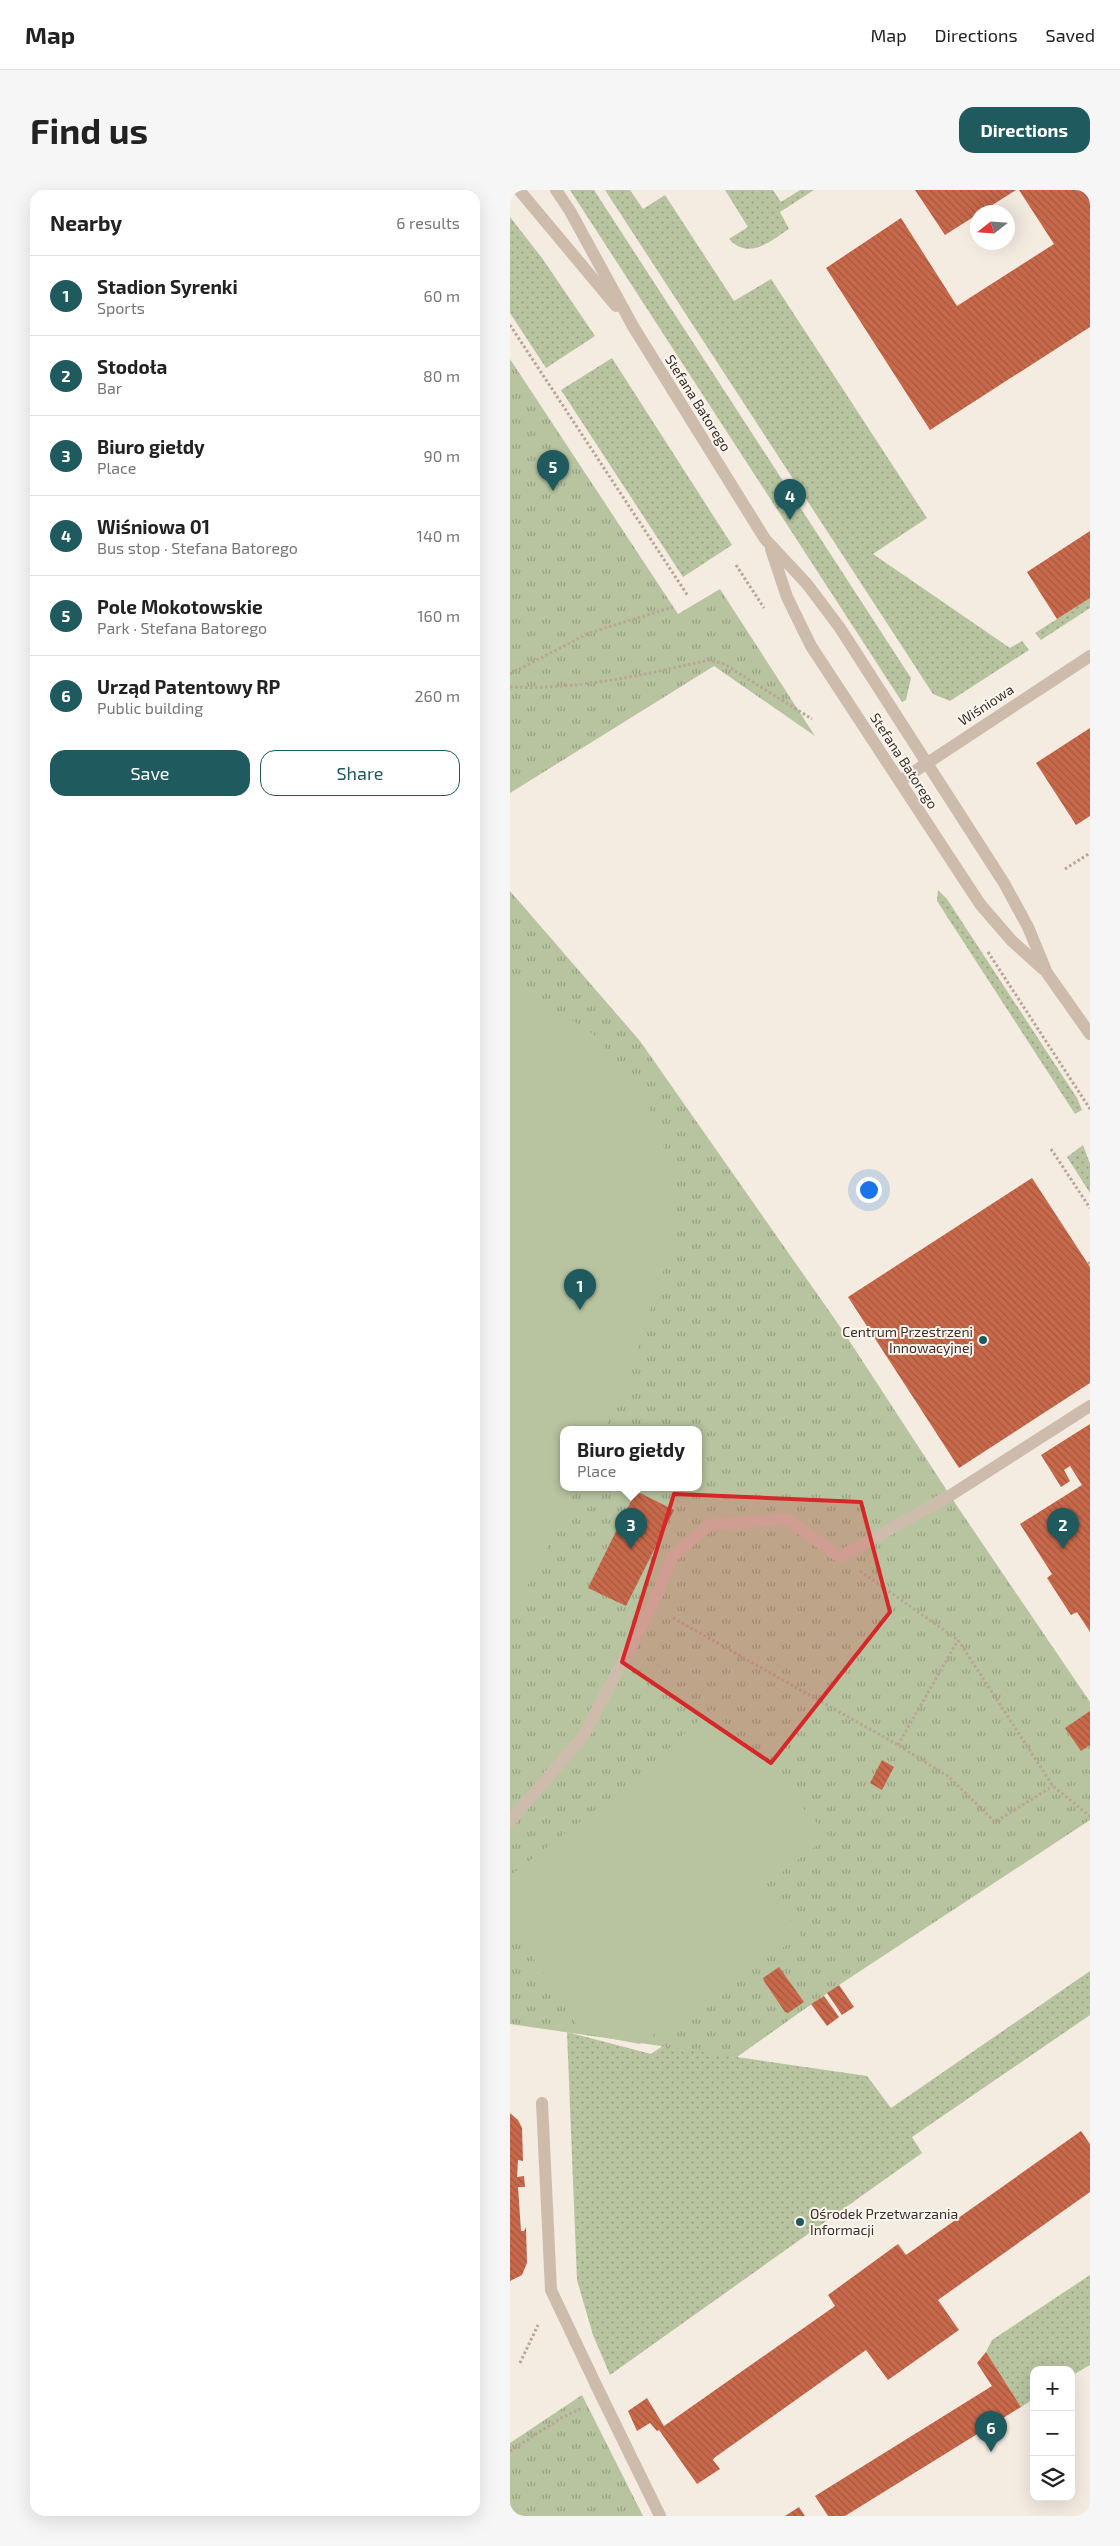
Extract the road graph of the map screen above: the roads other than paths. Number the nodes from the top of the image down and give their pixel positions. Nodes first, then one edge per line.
1 (519, 190) edge
2 (556, 190) edge
3 (634, 328) junction
4 (770, 545) junction
5 (1090, 656) edge
6 (927, 762) junction
7 (900, 781) junction
8 (1047, 972) junction
9 (1090, 1034) edge
10 (1090, 1406) edge
11 (510, 1820) edge
12 (542, 2103) dead end
13 (660, 2516) edge

1 - 3 street, Stefana Batorego
2 - 3 street, Stefana Batorego
3 - 4 street, Stefana Batorego
4 - 6 street, Stefana Batorego
4 - 7 street, Stefana Batorego
5 - 6 street, Wiśniowa
6 - 7 street, Wiśniowa
6 - 8 street, Stefana Batorego
7 - 8 street, Stefana Batorego
8 - 9 street, Stefana Batorego
10 - 11 street
12 - 13 street

